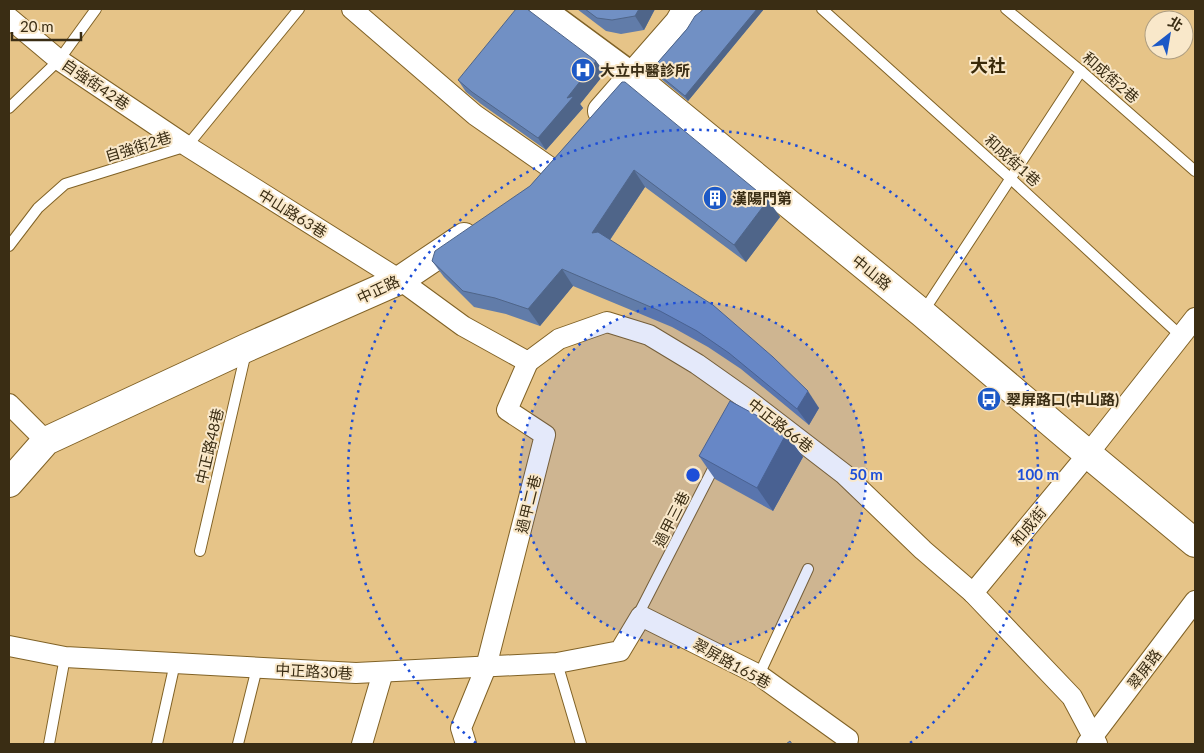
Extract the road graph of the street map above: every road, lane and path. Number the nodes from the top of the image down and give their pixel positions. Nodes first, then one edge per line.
1 (96, 9) edge
2 (300, 9) edge
3 (352, 9) edge
4 (542, 9) edge
5 (822, 9) edge
6 (1006, 9) edge
7 (687, 13) edge
8 (9, 18) edge
9 (59, 60) junction
10 (1081, 71) junction
11 (633, 76) junction
12 (9, 108) edge
13 (583, 132) edge
14 (187, 146) junction
15 (550, 169) edge
16 (1195, 171) edge
17 (1011, 179) junction
18 (482, 225) edge
19 (9, 246) edge
20 (400, 280) junction
21 (922, 313) junction
22 (1195, 318) edge
23 (1182, 336) junction
24 (246, 348) junction
25 (528, 362) junction
26 (9, 404) edge
27 (46, 441) junction
28 (722, 452) edge
29 (1088, 454) junction
30 (9, 483) edge
31 (1195, 543) edge
32 (200, 551) dead end
33 (808, 568) dead end
34 (973, 593) junction
35 (1195, 601) edge
36 (9, 646) edge
37 (620, 651) junction
38 (65, 657) junction
39 (175, 663) junction
40 (557, 664) junction
41 (486, 667) junction
42 (257, 668) junction
43 (383, 672) junction
44 (759, 675) junction
45 (1092, 742) edge
46 (49, 744) edge
47 (157, 744) edge
48 (238, 744) edge
49 (362, 744) edge
50 (466, 744) edge
51 (581, 744) edge
52 (847, 744) edge

1 - 9 lane
2 - 14 lane, 自強街2巷
3 - 15 street
4 - 11 street, 中山路
5 - 17 lane, 和成街1巷
6 - 10 lane, 和成街2巷
7 - 11 main road
8 - 9 street, 自強街42巷
9 - 12 lane
9 - 14 street, 自強街42巷
10 - 16 lane, 和成街2巷
10 - 17 lane
11 - 13 main road
11 - 21 main road, 中山路
14 - 19 lane, 自強街2巷
14 - 20 street, 中山路63巷
17 - 21 lane
17 - 23 lane, 和成街1巷
18 - 20 main road, 中正路
20 - 24 main road, 中正路
20 - 25 street
21 - 29 main road, 中山路
22 - 23 street, 和成街
23 - 29 street, 和成街
24 - 27 main road, 中正路
24 - 32 lane, 中正路48巷
25 - 34 street, 中正路66巷
25 - 41 street, 過甲二巷
26 - 27 street
27 - 30 main road, 中正路
28 - 37 lane, 過甲三巷
29 - 31 main road, 中山路
29 - 34 street, 和成街
33 - 44 lane
34 - 45 street, 中正路66巷
35 - 45 street, 翠屏路
36 - 38 street, 中正路30巷
37 - 40 street, 中正路30巷
37 - 44 street, 翠屏路165巷
38 - 39 street, 中正路30巷
38 - 46 lane
39 - 42 street, 中正路30巷
39 - 47 lane
40 - 41 street, 中正路30巷
40 - 51 lane
41 - 43 street, 中正路30巷
41 - 50 street
42 - 43 street, 中正路30巷
42 - 48 lane
43 - 49 street
44 - 52 street, 翠屏路165巷

